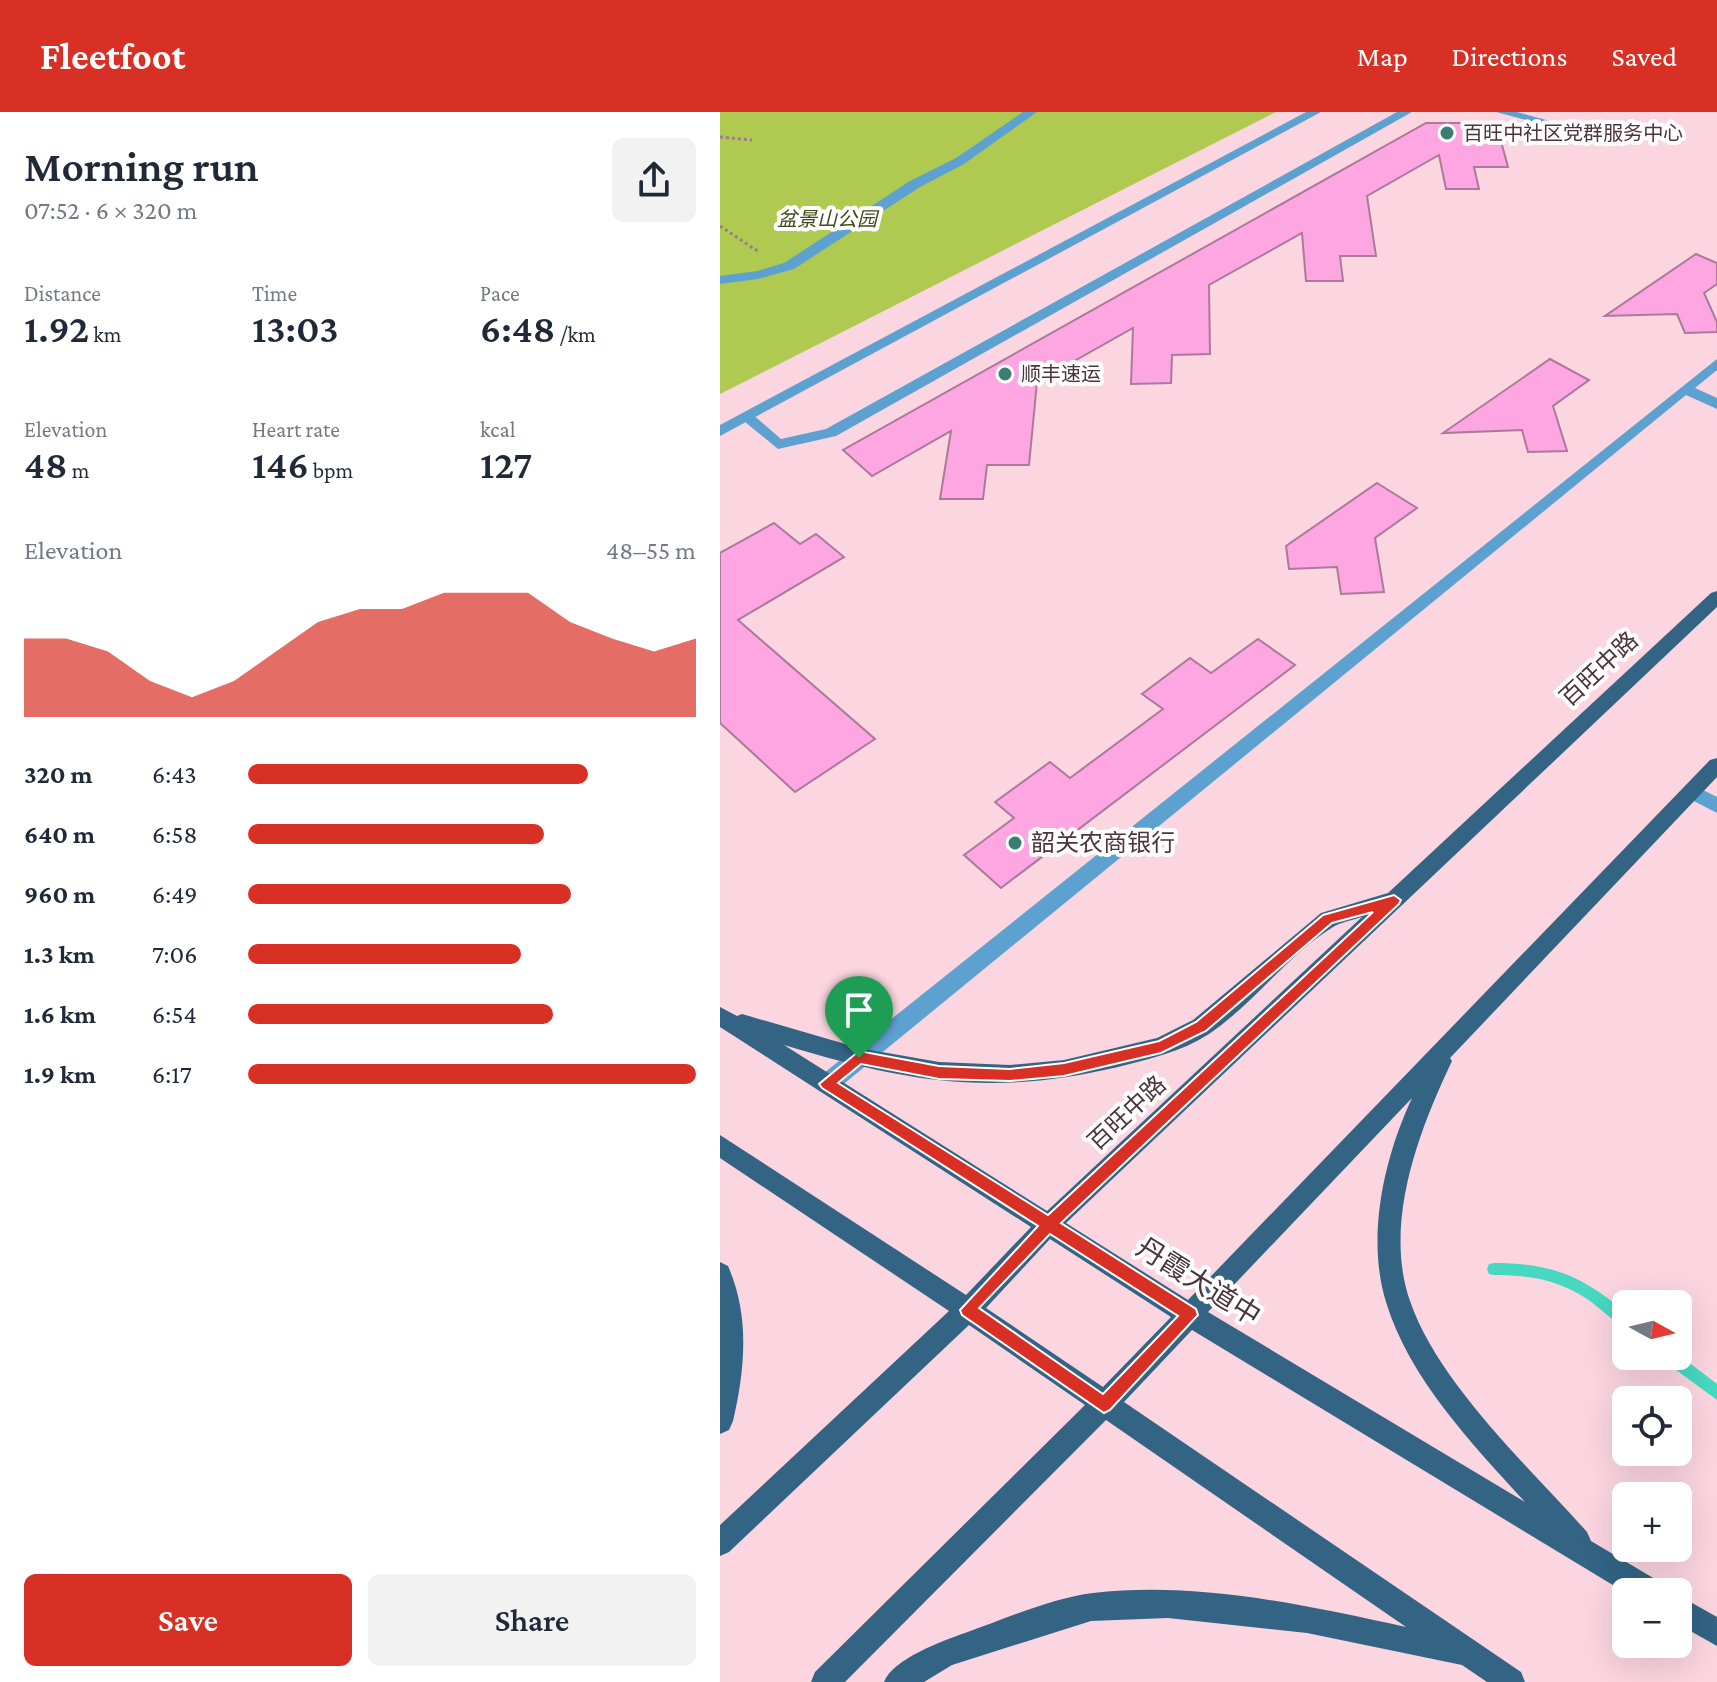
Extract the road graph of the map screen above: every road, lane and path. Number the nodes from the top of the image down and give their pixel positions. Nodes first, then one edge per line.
1 (1031, 112) edge
2 (1315, 112) edge
3 (1406, 112) edge
4 (1502, 112) edge
5 (1581, 131) dead end
6 (720, 137) edge
7 (752, 140) dead end
8 (720, 226) edge
9 (784, 267) junction
10 (720, 280) edge
11 (1717, 363) edge
12 (1685, 389) junction
13 (1717, 404) edge
14 (747, 417) junction
15 (720, 431) edge
16 (1717, 597) edge
17 (1717, 765) edge
18 (1691, 791) junction
19 (1717, 806) edge
20 (1394, 900) junction
21 (720, 1016) edge
22 (1453, 1040) junction
23 (859, 1058) junction
24 (827, 1084) junction
25 (720, 1145) edge
26 (1049, 1224) junction
27 (720, 1274) edge
28 (968, 1310) junction
29 (1190, 1315) junction
30 (1104, 1404) junction
31 (720, 1421) edge
32 (720, 1543) edge
33 (1590, 1555) junction
34 (1627, 1578) edge
35 (1692, 1617) edge
36 (1717, 1632) edge
37 (1471, 1655) junction
38 (825, 1682) edge
39 (898, 1682) edge
40 (1511, 1682) edge

1 - 9 street
2 - 14 street
3 - 14 street
4 - 5 street
6 - 7 path
8 - 9 path
9 - 10 street
11 - 12 street
12 - 13 street
12 - 23 street
14 - 15 street
16 - 20 main road, 百旺中路
17 - 18 main road
18 - 19 street
18 - 22 main road
20 - 23 main road
20 - 26 main road, 百旺中路
21 - 23 main road
21 - 24 main road, 丹霞大道中
22 - 29 main road
22 - 33 main road
23 - 24 street
24 - 26 main road, 丹霞大道中
25 - 28 main road
26 - 28 main road, 百旺中路
26 - 29 main road, 丹霞大道中
27 - 31 main road
28 - 30 main road
28 - 32 main road, 百旺中路
29 - 30 main road
29 - 33 main road, 丹霞大道中
30 - 37 main road
30 - 38 main road
33 - 34 main road, 丹霞大道中
35 - 36 main road
37 - 39 main road
37 - 40 main road

